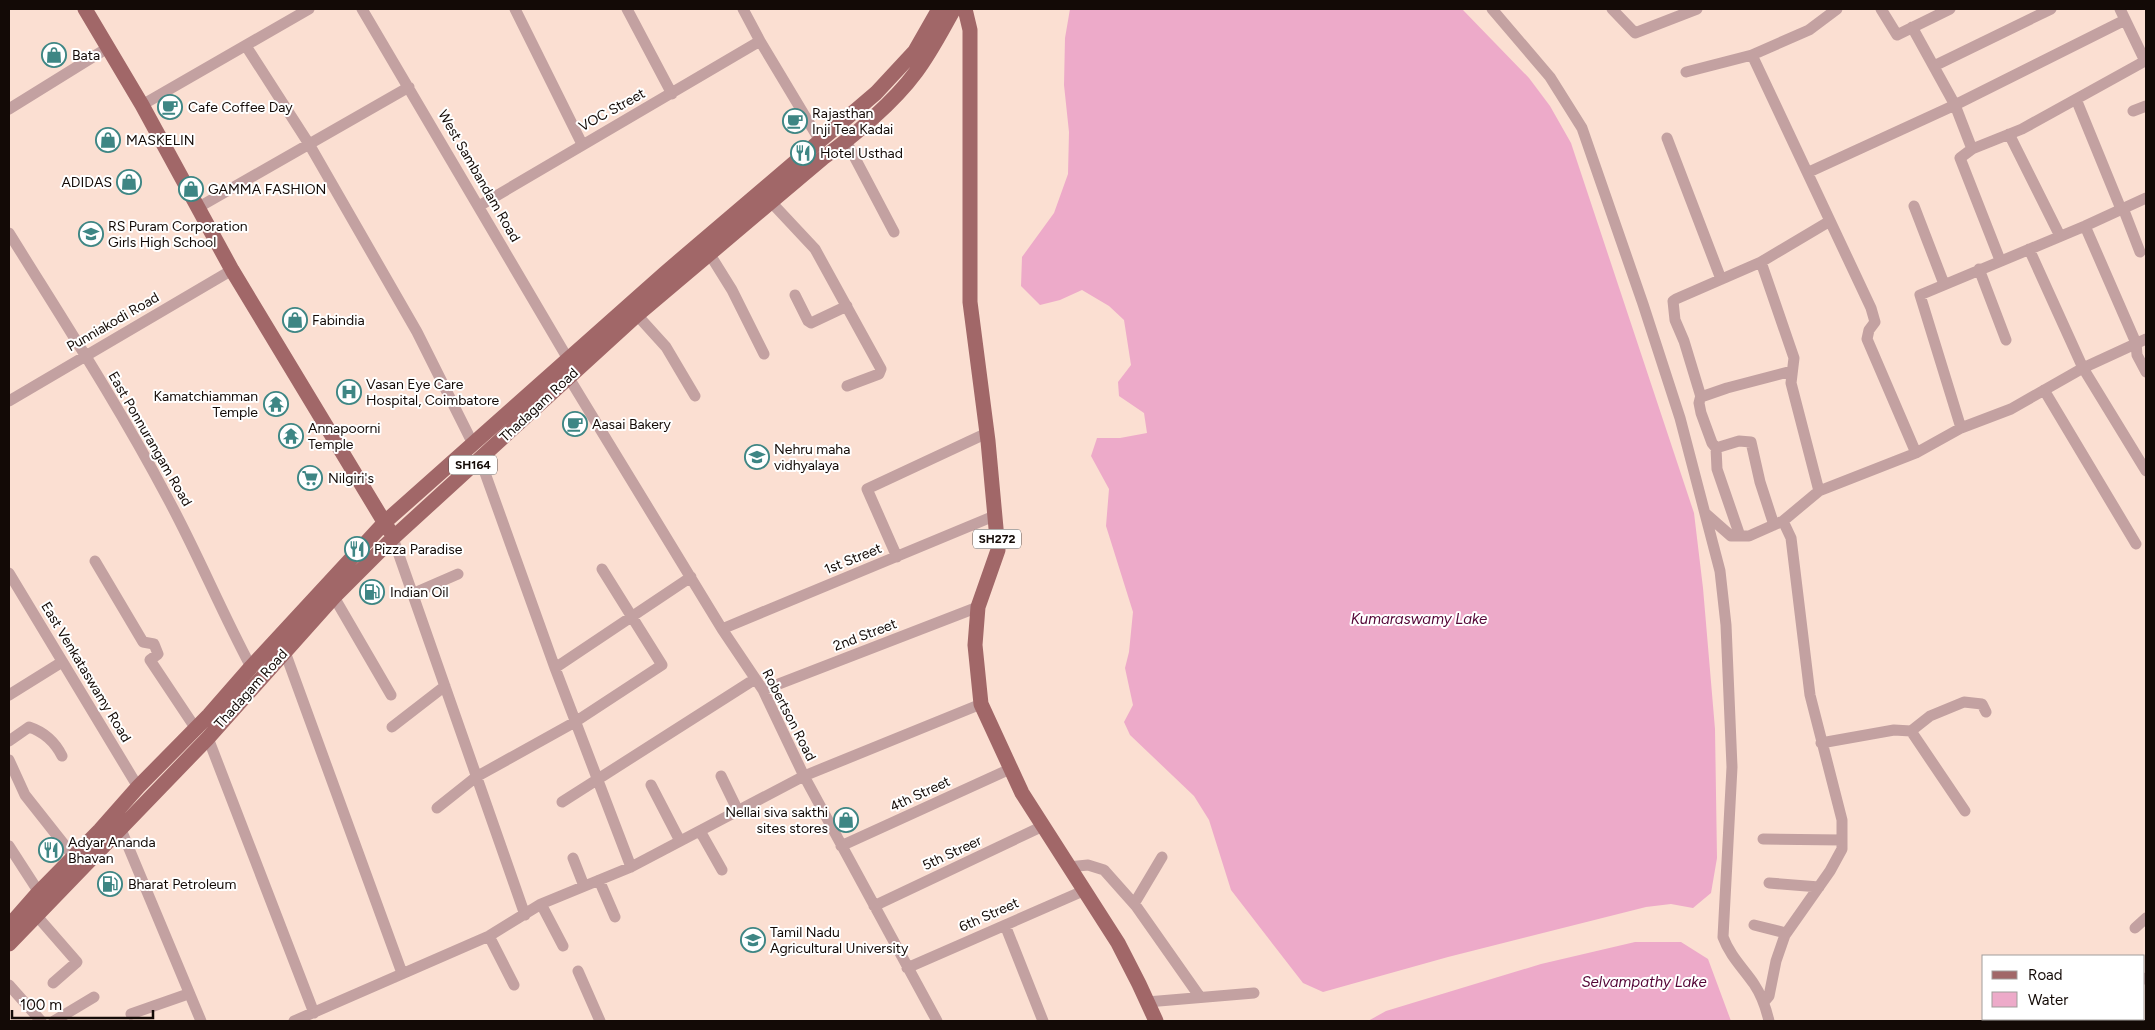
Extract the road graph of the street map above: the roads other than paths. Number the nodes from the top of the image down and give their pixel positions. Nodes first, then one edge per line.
1 (86, 9) edge
2 (309, 9) edge
3 (362, 9) edge
4 (515, 9) edge
5 (627, 9) edge
6 (743, 9) edge
7 (938, 9) edge
8 (954, 9) edge
9 (966, 9) edge
10 (1492, 9) edge
11 (1612, 9) edge
12 (1697, 9) edge
13 (1837, 9) edge
14 (1881, 9) edge
15 (1950, 9) edge
16 (2051, 9) edge
17 (2120, 9) edge
18 (2125, 20) junction
19 (1912, 27) junction
20 (760, 40) junction
21 (246, 46) junction
22 (109, 47) junction
23 (1752, 55) junction
24 (1934, 66) junction
25 (1686, 72) dead end
26 (409, 87) junction
27 (672, 94) junction
28 (2076, 99) junction
29 (142, 105) junction
30 (1955, 106) junction
31 (2146, 106) edge
32 (9, 109) edge
33 (2133, 111) dead end
34 (2009, 134) junction
35 (1667, 138) dead end
36 (820, 141) junction
37 (846, 141) junction
38 (309, 144) junction
39 (582, 144) junction
40 (1972, 149) junction
41 (1809, 172) junction
42 (2146, 198) edge
43 (771, 202) junction
44 (479, 206) junction
45 (1914, 206) dead end
46 (199, 207) junction
47 (2122, 208) junction
48 (1830, 221) junction
49 (2084, 226) junction
50 (894, 232) dead end
51 (9, 233) edge
52 (2060, 236) junction
53 (2029, 249) junction
54 (2140, 252) dead end
55 (709, 253) junction
56 (2000, 260) junction
57 (1761, 262) junction
58 (232, 270) junction
59 (1979, 270) junction
60 (1721, 280) junction
61 (1944, 284) junction
62 (795, 296) dead end
63 (847, 306) junction
64 (637, 314) junction
65 (2006, 340) dead end
66 (2141, 341) edge
67 (764, 354) dead end
68 (85, 355) junction
69 (568, 358) junction
70 (2083, 368) junction
71 (1792, 371) junction
72 (2146, 372) edge
73 (569, 378) junction
74 (847, 386) dead end
75 (2044, 390) junction
76 (1701, 395) junction
77 (695, 396) dead end
78 (9, 401) edge
79 (1961, 428) junction
80 (987, 433) junction
81 (473, 444) junction
82 (1716, 448) junction
83 (1916, 453) junction
84 (480, 459) junction
85 (2146, 470) edge
86 (1820, 491) junction
87 (1706, 514) junction
88 (994, 516) junction
89 (385, 522) junction
90 (1779, 523) junction
91 (1740, 536) junction
92 (393, 538) junction
93 (2136, 544) dead end
94 (897, 557) junction
95 (95, 561) dead end
96 (602, 569) dead end
97 (9, 573) edge
98 (458, 574) dead end
99 (690, 577) junction
100 (412, 594) junction
101 (334, 597) junction
102 (978, 607) junction
103 (632, 616) junction
104 (722, 629) junction
105 (285, 652) junction
106 (62, 662) junction
107 (251, 667) junction
108 (555, 668) junction
109 (755, 679) junction
110 (445, 686) junction
111 (762, 690) junction
112 (392, 695) dead end
113 (9, 696) edge
114 (980, 704) junction
115 (1986, 712) dead end
116 (575, 722) junction
117 (392, 727) dead end
118 (1911, 731) junction
119 (202, 734) junction
120 (9, 741) edge
121 (1821, 743) junction
122 (62, 756) dead end
123 (9, 760) edge
124 (1010, 769) junction
125 (721, 776) dead end
126 (804, 776) junction
127 (476, 777) junction
128 (597, 781) junction
129 (651, 785) dead end
130 (138, 787) junction
131 (562, 802) dead end
132 (437, 808) dead end
133 (738, 811) junction
134 (1965, 812) dead end
135 (1043, 826) junction
136 (120, 827) junction
137 (700, 831) junction
138 (1763, 839) dead end
139 (1842, 840) junction
140 (680, 841) junction
141 (9, 846) edge
142 (841, 846) junction
143 (74, 857) junction
144 (1162, 857) dead end
145 (573, 858) dead end
146 (631, 867) junction
147 (1068, 867) junction
148 (722, 870) dead end
149 (599, 880) junction
150 (1769, 883) dead end
151 (584, 886) junction
152 (1819, 887) junction
153 (1083, 891) junction
154 (43, 898) junction
155 (542, 904) junction
156 (1134, 904) junction
157 (874, 906) junction
158 (36, 915) junction
159 (525, 915) junction
160 (615, 918) dead end
161 (2146, 918) edge
162 (1005, 925) junction
163 (1754, 925) dead end
164 (9, 926) edge
165 (2134, 928) dead end
166 (1786, 933) junction
167 (489, 936) junction
168 (9, 944) edge
169 (563, 946) dead end
170 (907, 968) junction
171 (578, 970) dead end
172 (402, 973) junction
173 (53, 983) dead end
174 (9, 985) edge
175 (514, 985) dead end
176 (1254, 993) dead end
177 (188, 994) junction
178 (94, 997) dead end
179 (1200, 998) junction
180 (1148, 1002) junction
181 (1764, 1002) junction
182 (314, 1013) junction
183 (131, 1014) dead end
184 (41, 1021) edge
185 (54, 1021) edge
186 (201, 1021) edge
187 (294, 1021) edge
188 (600, 1021) edge
189 (937, 1021) edge
190 (1043, 1021) edge
191 (1156, 1021) edge
192 (1769, 1021) edge

1 - 22 main road
2 - 21 street
3 - 26 street, West Sambandam Road
4 - 39 street
5 - 27 street
6 - 20 street
7 - 36 main road, Thadagam Road / SH164
8 - 37 main road, Thadagam Road / SH164
9 - 80 main road, SH272
10 - 87 street
11 - 12 street
13 - 23 street
14 - 19 street
15 - 19 street
16 - 24 street
17 - 18 street
18 - 28 street
18 - 30 street
19 - 24 street
20 - 27 street, VOC Street
20 - 36 street
21 - 29 street
21 - 38 street
22 - 29 main road
22 - 32 street
23 - 25 street
23 - 41 street
24 - 30 street
26 - 38 street
26 - 44 street, West Sambandam Road
27 - 39 street, VOC Street
28 - 34 street
28 - 47 street
29 - 46 main road
30 - 40 street
30 - 41 street
31 - 33 street
34 - 40 street
34 - 52 street
35 - 60 street
36 - 69 main road, Thadagam Road / SH164
37 - 43 main road, Thadagam Road / SH164
37 - 50 street
38 - 46 street
38 - 81 street
39 - 44 street, VOC Street
40 - 56 street
41 - 48 street
42 - 47 street
43 - 55 main road, Thadagam Road / SH164
43 - 63 street
44 - 69 street, West Sambandam Road
45 - 61 street
46 - 58 main road
47 - 49 street
47 - 54 street
48 - 57 street
48 - 83 street
49 - 52 street
49 - 66 street
51 - 68 street, East Ponnurangam Road
52 - 53 street
53 - 56 street
53 - 70 street
55 - 64 main road, Thadagam Road / SH164
55 - 67 street
56 - 59 street
57 - 60 street
57 - 71 street
58 - 68 street, Punniakodi Road
58 - 89 main road
59 - 61 street
59 - 65 street
60 - 76 street
61 - 79 street
62 - 63 street
63 - 74 street
64 - 73 main road, Thadagam Road / SH164
64 - 77 street
66 - 70 street
66 - 72 street
68 - 78 street, Punniakodi Road
68 - 107 street, East Ponnurangam Road
69 - 73 street
69 - 81 main road, Thadagam Road / SH164
70 - 75 street
70 - 85 street
71 - 76 street
71 - 86 street
73 - 84 main road, Thadagam Road / SH164
73 - 99 street, Robertson Road
75 - 79 street
75 - 93 street
76 - 82 street
79 - 83 street
80 - 88 main road, SH272
80 - 94 street
81 - 89 main road, Thadagam Road / SH164
82 - 90 street
82 - 91 street
83 - 86 street
84 - 92 main road, Thadagam Road / SH164
84 - 108 street
86 - 90 street
87 - 91 street
87 - 181 street
88 - 94 street, 1st Street
88 - 102 main road, SH272
89 - 92 main road
89 - 107 main road, Thadagam Road / SH164
90 - 91 street
90 - 121 street
92 - 100 street
92 - 101 main road, Thadagam Road / SH164
94 - 104 street, 1st Street
95 - 119 street
96 - 103 street
97 - 106 street, East Venkataswamy Road
98 - 100 street
99 - 103 street
99 - 104 street, Robertson Road
100 - 110 street
101 - 105 main road, Thadagam Road / SH164
101 - 112 street
102 - 111 street, 2nd Street
102 - 114 main road, SH272
103 - 108 street
103 - 116 street
104 - 109 street, Robertson Road
105 - 119 main road, Thadagam Road / SH164
105 - 172 street
106 - 113 street
106 - 130 street, East Venkataswamy Road
107 - 119 main road, Thadagam Road / SH164
108 - 116 street
109 - 111 street, Robertson Road
109 - 128 street
110 - 117 street
110 - 127 street
111 - 126 street, Robertson Road
114 - 124 main road, SH272
114 - 126 street
115 - 118 street
116 - 127 street
116 - 128 street
118 - 121 street
118 - 134 street
119 - 130 main road, Thadagam Road / SH164
119 - 136 main road, Thadagam Road / SH164
119 - 182 street
120 - 122 street
121 - 139 street
123 - 143 street
124 - 135 main road, SH272
124 - 142 street, 4th Street
125 - 133 street
126 - 133 street
126 - 142 street, Robertson Road
127 - 132 street
127 - 159 street
128 - 131 street
128 - 146 street
129 - 140 street
130 - 143 main road, Thadagam Road / SH164
133 - 137 street
135 - 147 main road, SH272
135 - 157 street, 5th Streer
136 - 154 main road, Thadagam Road / SH164
136 - 177 street
137 - 140 street
137 - 148 street
138 - 139 street
139 - 152 street
140 - 146 street
141 - 154 street
142 - 157 street, Robertson Road
143 - 154 main road, Thadagam Road / SH164
144 - 156 street
145 - 151 street
146 - 149 street
147 - 153 main road, SH272
147 - 156 street
149 - 151 street
149 - 160 street
150 - 152 street
151 - 155 street
152 - 166 street
153 - 162 street, 6th Street
153 - 180 main road, SH272
154 - 158 main road, Thadagam Road / SH164
154 - 164 main road, Thadagam Road / SH164
155 - 159 street
155 - 169 street
156 - 179 street
157 - 170 street, Robertson Road
158 - 168 main road, Thadagam Road / SH164
158 - 173 street
159 - 167 street
161 - 165 street
162 - 170 street, 6th Street
162 - 190 street
163 - 166 street
166 - 181 street
167 - 172 street
167 - 175 street
170 - 189 street, Robertson Road
171 - 188 street
172 - 182 street
174 - 184 street
176 - 179 street
177 - 183 street
177 - 186 street
178 - 185 street
179 - 180 street
180 - 191 main road, SH272
181 - 192 street
182 - 187 street

